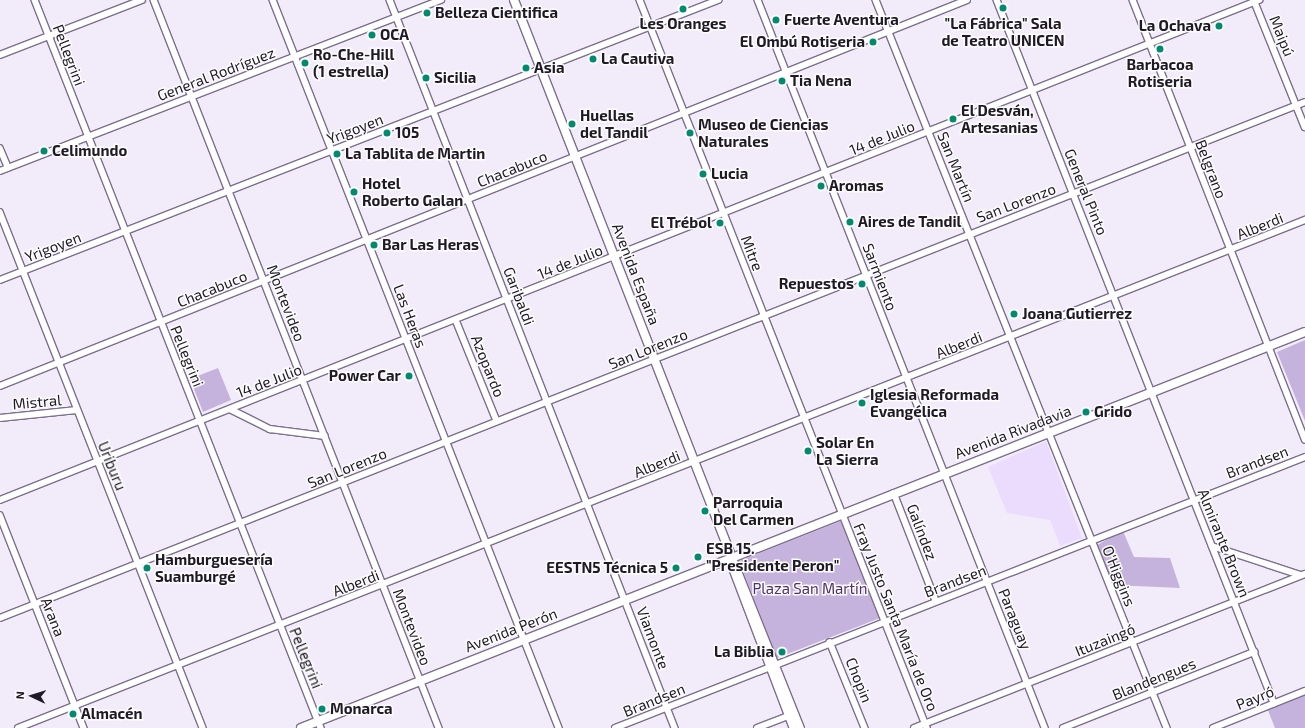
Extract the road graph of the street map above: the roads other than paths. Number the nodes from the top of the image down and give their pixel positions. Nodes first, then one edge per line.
1 (35, 0) edge
2 (142, 0) edge
3 (154, 0) edge
4 (273, 0) edge
5 (390, 0) edge
6 (441, 0) edge
7 (514, 0) edge
8 (640, 0) edge
9 (718, 0) edge
10 (758, 0) edge
11 (876, 0) edge
12 (967, 0) edge
13 (998, 0) edge
14 (1133, 0) edge
15 (1256, 1) edge
16 (397, 17) junction
17 (650, 26) junction
18 (888, 31) junction
19 (49, 36) junction
20 (1150, 44) junction
21 (0, 55) edge
22 (295, 56) junction
23 (541, 70) junction
24 (787, 72) junction
25 (1033, 91) junction
26 (192, 96) junction
27 (1305, 102) edge
28 (1297, 105) junction
29 (434, 111) junction
30 (684, 113) junction
31 (1305, 127) edge
32 (929, 132) junction
33 (89, 136) junction
34 (1190, 147) junction
35 (0, 148) edge
36 (332, 151) junction
37 (575, 157) junction
38 (8, 167) junction
39 (0, 171) edge
40 (826, 173) junction
41 (229, 191) junction
42 (1074, 193) junction
43 (468, 199) junction
44 (0, 212) edge
45 (724, 214) junction
46 (1305, 220) edge
47 (126, 231) junction
48 (969, 234) junction
49 (367, 240) junction
50 (1229, 251) junction
51 (614, 257) junction
52 (23, 271) junction
53 (866, 275) junction
54 (0, 280) edge
55 (264, 281) junction
56 (1114, 296) junction
57 (508, 299) junction
58 (764, 316) junction
59 (456, 320) junction
60 (160, 322) junction
61 (1305, 332) edge
62 (1010, 337) junction
63 (406, 340) junction
64 (1267, 347) junction
65 (654, 359) junction
66 (58, 363) junction
67 (907, 378) junction
68 (303, 380) junction
69 (0, 386) edge
70 (1152, 393) junction
71 (548, 401) junction
72 (230, 409) junction
73 (77, 410) junction
74 (0, 418) edge
75 (804, 419) junction
76 (200, 421) junction
77 (497, 421) junction
78 (1047, 433) junction
79 (325, 436) junction
80 (1305, 440) edge
81 (446, 441) junction
82 (1305, 457) edge
83 (97, 461) junction
84 (695, 462) junction
85 (944, 474) junction
86 (343, 482) junction
87 (894, 493) junction
88 (0, 500) edge
89 (1194, 500) junction
90 (588, 504) junction
91 (842, 514) junction
92 (0, 515) edge
93 (240, 523) junction
94 (1092, 541) junction
95 (487, 545) junction
96 (1212, 546) junction
97 (732, 558) junction
98 (138, 563) junction
99 (1303, 574) edge
100 (987, 582) junction
101 (384, 586) junction
102 (626, 601) junction
103 (936, 601) junction
104 (1235, 601) junction
105 (34, 604) junction
106 (0, 618) edge
107 (885, 620) junction
108 (279, 625) junction
109 (525, 640) junction
110 (830, 642) junction
111 (1132, 642) junction
112 (1254, 652) junction
113 (772, 665) junction
114 (179, 667) junction
115 (421, 681) junction
116 (1027, 684) junction
117 (1305, 691) edge
118 (1153, 693) junction
119 (1274, 703) junction
120 (76, 706) junction
121 (667, 708) junction
122 (788, 716) junction
123 (320, 725) edge
124 (926, 726) edge
125 (18, 728) edge
126 (84, 728) edge
127 (203, 728) edge
128 (301, 728) edge
129 (439, 728) edge
130 (559, 728) edge
131 (615, 728) edge
132 (675, 728) edge
133 (757, 728) edge
134 (793, 728) edge
135 (800, 728) edge
136 (865, 728) edge
137 (914, 728) edge
138 (1045, 728) edge
139 (1063, 728) edge
140 (1167, 728) edge
141 (1213, 728) edge

1 - 19 street, Pellegrini
2 - 19 street
3 - 26 street, Montevideo
4 - 22 street, Las Heras
5 - 16 street, Garibaldi
6 - 16 street, General Rodríguez
7 - 23 main road, Avenida España
8 - 17 street, Mitre
9 - 17 street, Yrigoyen
10 - 24 street, Sarmiento
11 - 18 street, San Martín
12 - 18 street, Chacabuco
13 - 25 street, General Pinto
14 - 20 street, Belgrano
15 - 20 street, 14 de Julio
15 - 28 street, Maipú
16 - 22 street, General Rodríguez
16 - 29 street, Garibaldi
17 - 23 street, Yrigoyen
17 - 30 street, Mitre
18 - 24 street, Chacabuco
18 - 32 street, San Martín
19 - 21 street
19 - 33 street, Pellegrini
20 - 25 street, 14 de Julio
20 - 34 street, Belgrano
22 - 26 street, General Rodríguez
22 - 36 street, Las Heras
23 - 29 street, Yrigoyen
23 - 37 main road, Avenida España
24 - 30 street, Chacabuco
24 - 40 street, Sarmiento
25 - 32 street, 14 de Julio
25 - 42 street, General Pinto
26 - 33 street, General Rodríguez
26 - 41 street, Montevideo
27 - 28 street, San Lorenzo
28 - 31 street, Maipú
28 - 34 street, San Lorenzo
29 - 36 street, Yrigoyen
29 - 43 street, Garibaldi
30 - 37 street, Chacabuco
30 - 45 street, Mitre
32 - 40 street, 14 de Julio
32 - 48 street, San Martín
33 - 38 street, General Rodríguez
33 - 47 street, Pellegrini
34 - 42 street, San Lorenzo
34 - 50 street, Belgrano
35 - 38 street
36 - 41 street, Yrigoyen
36 - 49 street, Las Heras
37 - 43 street, Chacabuco
37 - 51 main road, Avenida España
38 - 39 street, General Rodríguez
40 - 45 street, 14 de Julio
40 - 53 street, Sarmiento
41 - 47 street, Yrigoyen
41 - 55 street, Montevideo
42 - 48 street, San Lorenzo
42 - 56 street, General Pinto
43 - 49 street, Chacabuco
43 - 57 street, Garibaldi
44 - 52 street, Uriburu
45 - 51 street, 14 de Julio
45 - 58 street, Mitre
46 - 50 street, Alberdi
47 - 52 street, Yrigoyen
47 - 60 street, Pellegrini
48 - 53 street, San Lorenzo
48 - 62 street, San Martín
49 - 55 street, Chacabuco
49 - 63 street, Las Heras
50 - 56 street, Alberdi
50 - 64 street, Belgrano
51 - 57 street, 14 de Julio
51 - 65 main road, Avenida España
52 - 54 street, Yrigoyen
52 - 66 street, Uriburu
53 - 58 street, San Lorenzo
53 - 67 street, Sarmiento
55 - 60 street, Chacabuco
55 - 68 street, Montevideo
56 - 62 street, Alberdi
56 - 70 street, General Pinto
57 - 59 street, 14 de Julio
57 - 71 street, Garibaldi
58 - 65 street, San Lorenzo
58 - 75 street, Mitre
59 - 63 street, 14 de Julio
59 - 77 street, Azopardo
60 - 66 street, Chacabuco
60 - 76 street, Pellegrini
61 - 64 main road, Avenida Rivadavia
62 - 67 street, Alberdi
62 - 78 street, San Martín
63 - 68 street, 14 de Julio
63 - 81 street, Las Heras
64 - 70 main road, Avenida Rivadavia
64 - 80 street, Belgrano
65 - 71 street, San Lorenzo
65 - 84 main road, Avenida España
66 - 69 street, Chacabuco
66 - 73 street, Uriburu
67 - 75 street, Alberdi
67 - 85 street, Sarmiento
68 - 72 street, 14 de Julio
68 - 79 street, Montevideo
70 - 78 main road, Avenida Rivadavia
70 - 89 street, Almirante Brown
71 - 77 street, San Lorenzo
71 - 90 street, Garibaldi
72 - 76 street, 14 de Julio
72 - 79 street
73 - 74 street, Mistral
73 - 83 street, Uriburu
75 - 84 street, Alberdi
75 - 91 street, Mitre
76 - 83 street, 14 de Julio
76 - 93 street, Pellegrini
77 - 81 street, San Lorenzo
78 - 85 main road, Avenida Rivadavia
78 - 94 street, O'Higgins
79 - 86 street, Montevideo
81 - 86 street, San Lorenzo
81 - 95 street, Las Heras
82 - 89 street, Brandsen
83 - 88 street, 14 de Julio
83 - 98 street, Uriburu
84 - 90 street, Alberdi
84 - 97 main road, Avenida España
85 - 87 main road, Avenida Rivadavia
85 - 100 street, Paraguay
86 - 93 street, San Lorenzo
86 - 101 street, Montevideo
87 - 91 main road, Avenida Rivadavia
87 - 103 street, Galíndez
89 - 94 street, Brandsen
89 - 96 street, Almirante Brown
90 - 95 street, Alberdi
90 - 102 street, Garibaldi
91 - 97 main road, Avenida Rivadavia
91 - 107 street, Fray Justo Santa María de Oro
92 - 105 street, Arana
93 - 98 street, San Lorenzo
93 - 108 street, Pellegrini
94 - 100 street, Brandsen
94 - 111 street, O'Higgins
95 - 101 street, Alberdi
95 - 109 street, Las Heras
96 - 99 street
96 - 104 street, Almirante Brown
97 - 102 main road, Avenida Perón
97 - 113 street
98 - 105 street, San Lorenzo
98 - 114 street, Uriburu
99 - 104 street, Ituzaingó
100 - 103 street, Brandsen
100 - 116 street, Paraguay
101 - 108 street, Alberdi
101 - 115 street, Montevideo
102 - 109 main road, Avenida Perón
102 - 121 street, Viamonte
103 - 107 street, Brandsen
104 - 111 street, Ituzaingó
104 - 112 street, Almirante Brown
105 - 106 street, San Lorenzo
105 - 120 street, Arana
107 - 110 street, Brandsen
107 - 124 street, Fray Justo Santa María de Oro
108 - 114 street, Alberdi
108 - 123 street, Pellegrini
109 - 115 main road, Avenida Perón
109 - 130 street, Las Heras
110 - 113 street, Brandsen
110 - 136 street, Chopin
111 - 116 street, Ituzaingó
111 - 118 street, O'Higgins
112 - 118 street, Blandengues
112 - 119 street, Almirante Brown
113 - 121 street, Brandsen
113 - 122 street
113 - 135 street
114 - 120 street, Alberdi
114 - 127 street, Uriburu
115 - 123 main road, Avenida Perón
115 - 129 street, Montevideo
116 - 124 street, Ituzaingó
116 - 138 street, Paraguay
117 - 119 street, Payró
118 - 139 street, Blandengues
118 - 140 street, O'Higgins
119 - 141 street, Payró
120 - 125 street, Alberdi
120 - 126 street, Arana
121 - 131 street, Brandsen
121 - 132 street, Viamonte
122 - 133 street
122 - 134 street
123 - 128 main road, Avenida Perón
124 - 137 street, Ituzaingó

